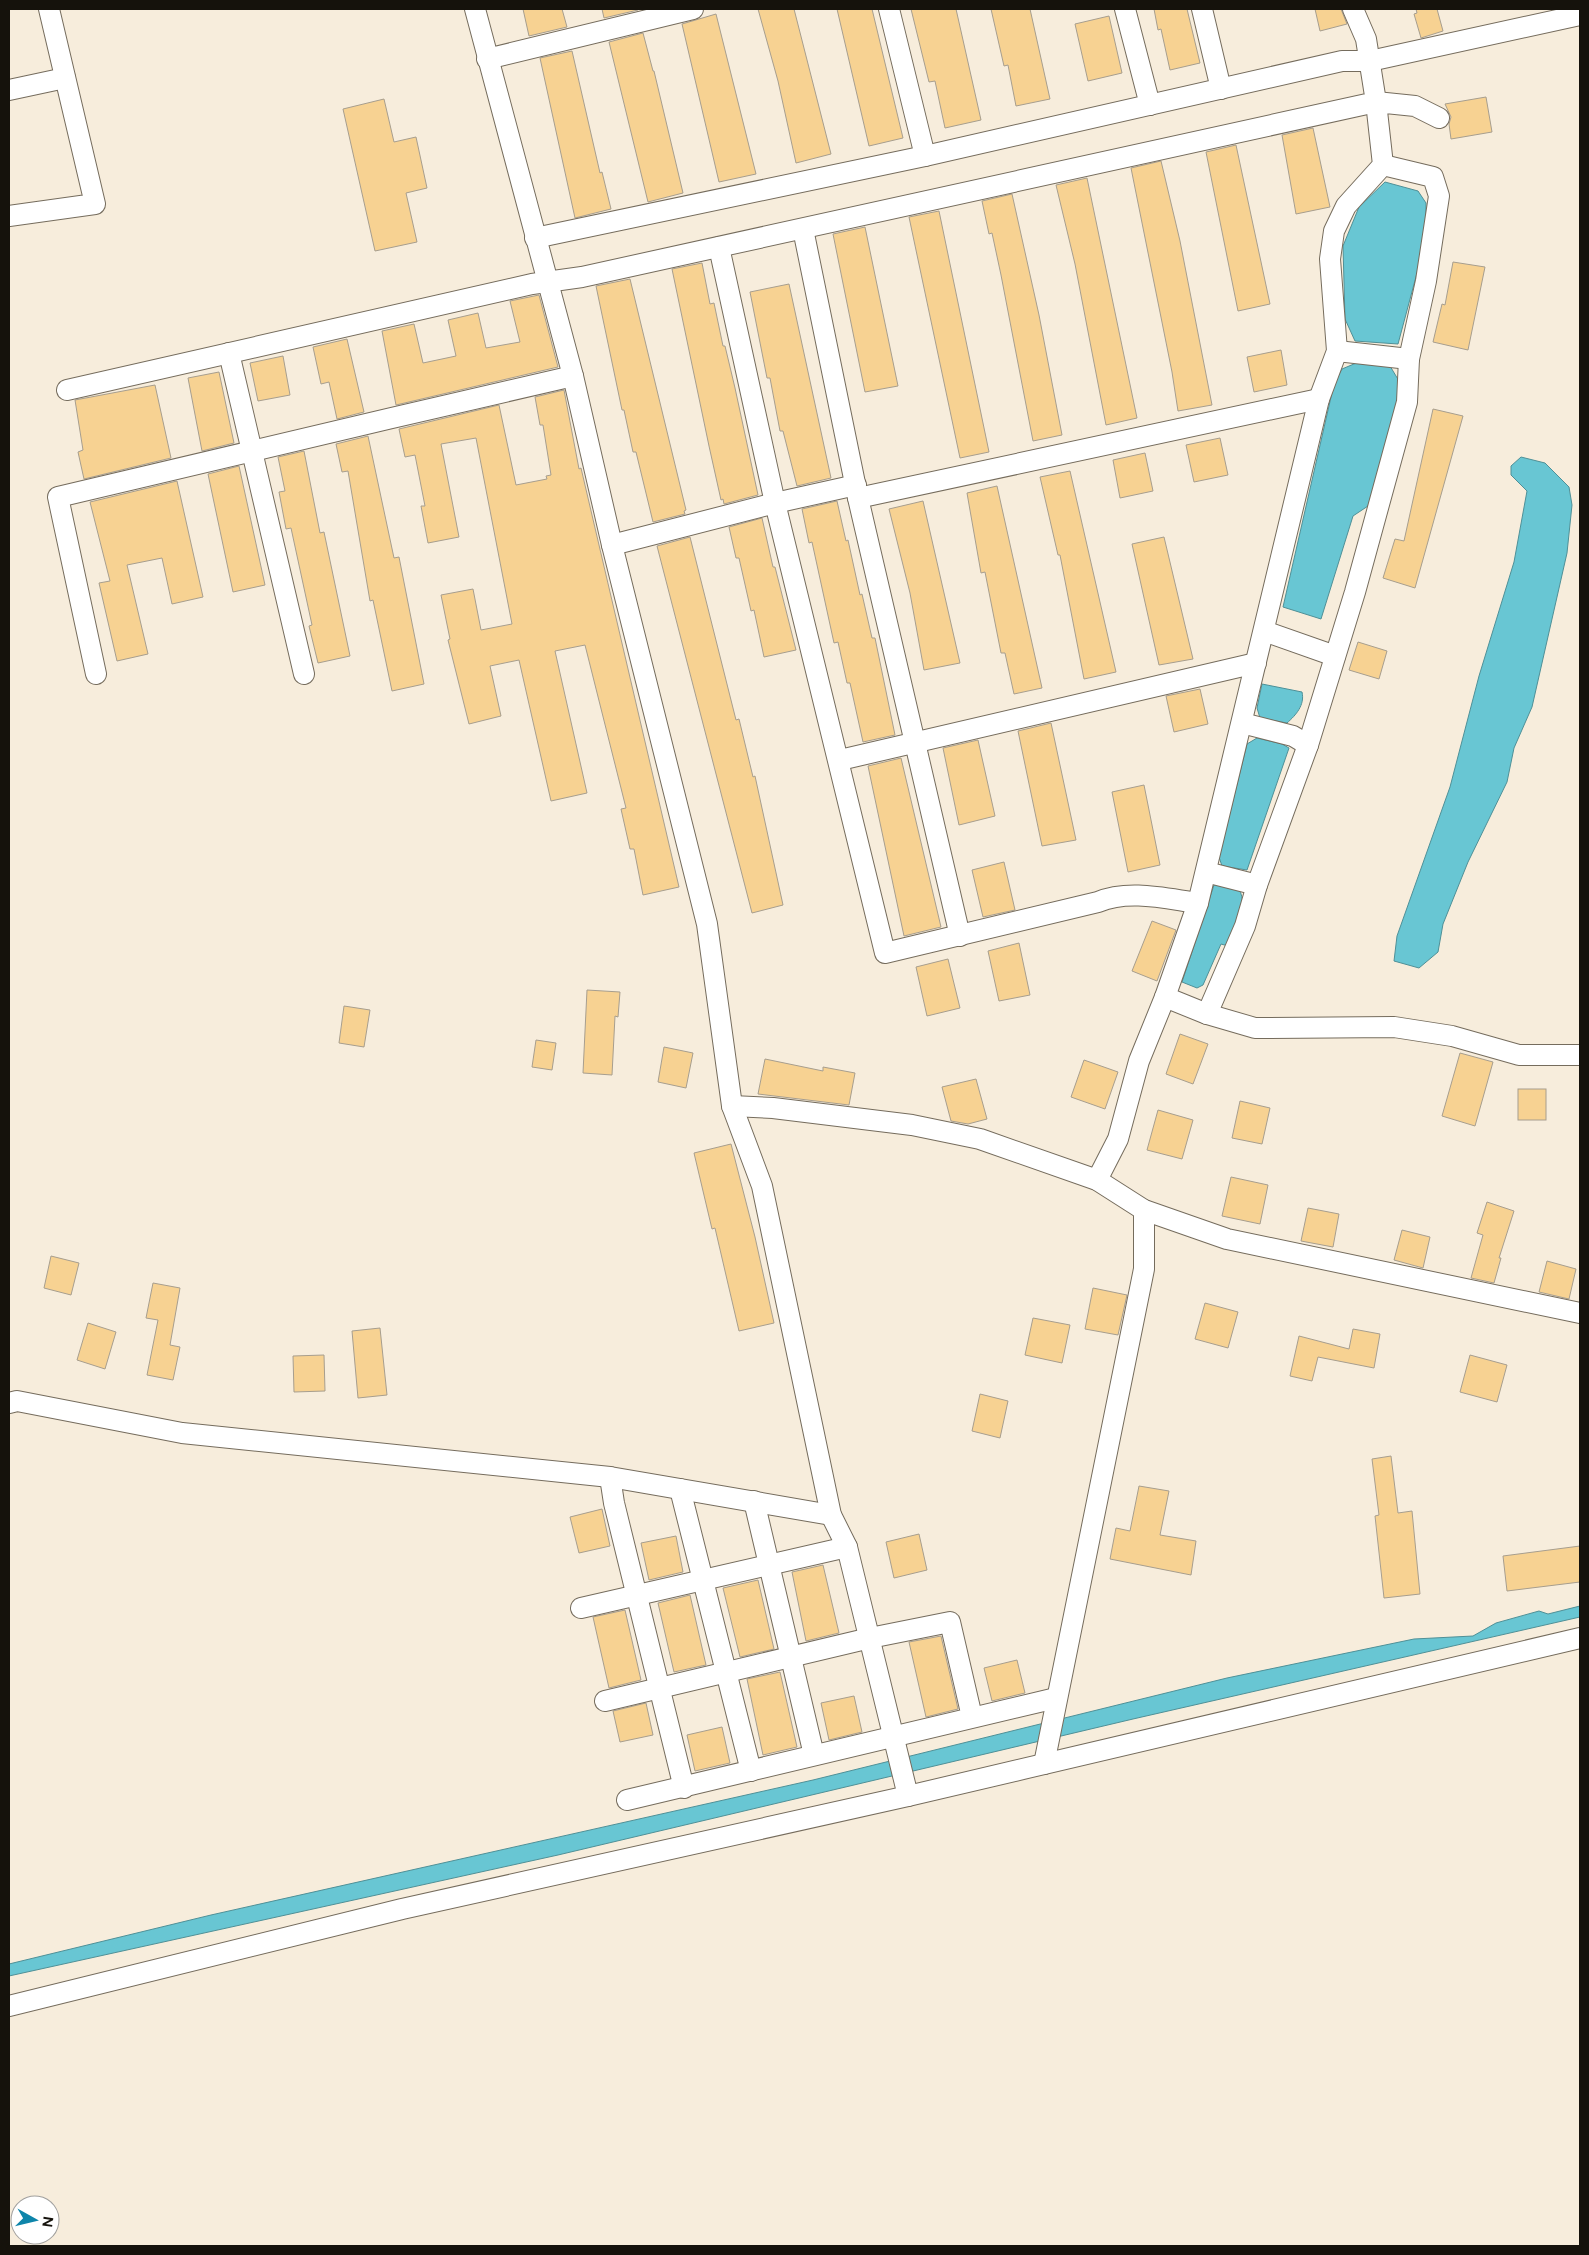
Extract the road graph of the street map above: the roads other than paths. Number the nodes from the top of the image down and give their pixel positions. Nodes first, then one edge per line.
1 (49, 9) edge
2 (475, 9) edge
3 (693, 9) edge
4 (889, 9) edge
5 (1126, 9) edge
6 (1202, 9) edge
7 (1353, 9) edge
8 (1580, 15) edge
9 (487, 59) junction
10 (1370, 61) junction
11 (65, 78) junction
12 (1221, 89) junction
13 (9, 90) edge
14 (1376, 102) junction
15 (1150, 105) junction
16 (1440, 118) dead end
17 (925, 156) junction
18 (1383, 165) junction
19 (9, 216) edge
20 (803, 229) junction
21 (535, 238) junction
22 (719, 247) junction
23 (549, 283) junction
24 (1337, 351) junction
25 (229, 353) junction
26 (1409, 359) junction
27 (572, 376) junction
28 (67, 390) dead end
29 (1319, 399) junction
30 (251, 452) junction
31 (857, 492) junction
32 (775, 503) junction
33 (612, 544) junction
34 (1264, 631) junction
35 (1335, 656) junction
36 (1256, 663) junction
37 (96, 674) dead end
38 (304, 674) dead end
39 (1242, 723) junction
40 (916, 742) junction
41 (1308, 745) junction
42 (840, 760) junction
43 (1206, 872) junction
44 (1257, 886) junction
45 (1198, 903) junction
46 (960, 936) junction
47 (1166, 997) junction
48 (1207, 1014) junction
49 (1580, 1056) edge
50 (732, 1106) junction
51 (1097, 1180) junction
52 (1144, 1210) junction
53 (1580, 1313) edge
54 (9, 1403) edge
55 (610, 1477) junction
56 (680, 1490) junction
57 (754, 1501) junction
58 (831, 1515) junction
59 (847, 1546) junction
60 (769, 1564) junction
61 (703, 1580) junction
62 (636, 1595) junction
63 (581, 1608) dead end
64 (870, 1638) junction
65 (1580, 1638) edge
66 (791, 1658) junction
67 (726, 1673) junction
68 (660, 1688) junction
69 (605, 1701) dead end
70 (1055, 1705) junction
71 (972, 1717) junction
72 (894, 1746) junction
73 (814, 1755) junction
74 (1044, 1764) junction
75 (751, 1771) junction
76 (684, 1788) junction
77 (906, 1789) junction
78 (627, 1800) dead end
79 (9, 2006) edge

1 - 11 street
2 - 9 street
3 - 9 street
4 - 17 street
5 - 15 street
6 - 12 street
7 - 10 street
8 - 10 street
9 - 21 street
10 - 12 street
10 - 14 street
11 - 13 street
11 - 19 street
12 - 15 street
14 - 16 street
14 - 18 street
14 - 20 street
15 - 17 street
17 - 21 street
18 - 24 street
18 - 26 street
20 - 22 street
20 - 31 street
21 - 23 street
22 - 23 street
22 - 32 street
23 - 25 street
23 - 27 street
24 - 26 street
24 - 29 street
25 - 28 street
25 - 30 street
26 - 35 street
27 - 30 street
27 - 33 street
29 - 31 street
29 - 34 street
30 - 37 street
30 - 38 street
31 - 32 street
31 - 40 street
32 - 33 street
32 - 42 street
33 - 50 street
34 - 35 street
34 - 36 street
35 - 41 street
36 - 39 street
36 - 40 street
39 - 41 street
39 - 43 street
40 - 42 street
40 - 46 street
41 - 44 street
42 - 46 street
43 - 44 street
43 - 45 street
44 - 48 street
45 - 46 street
45 - 47 street
47 - 48 street
47 - 51 street
48 - 49 street
50 - 51 street
50 - 58 street
51 - 52 street
52 - 53 street
52 - 70 street
54 - 55 street
55 - 56 street
55 - 62 street
56 - 57 street
56 - 61 street
57 - 58 street
57 - 60 street
58 - 59 street
59 - 60 street
59 - 64 street
60 - 61 street
60 - 66 street
61 - 62 street
61 - 67 street
62 - 63 street
62 - 68 street
64 - 66 street
64 - 71 street
64 - 72 street
65 - 74 street
66 - 67 street
66 - 73 street
67 - 68 street
67 - 75 street
68 - 69 street
68 - 76 street
70 - 71 street
70 - 74 street
71 - 72 street
72 - 73 street
72 - 77 street
73 - 75 street
74 - 77 street
75 - 76 street
76 - 78 street
77 - 79 street

